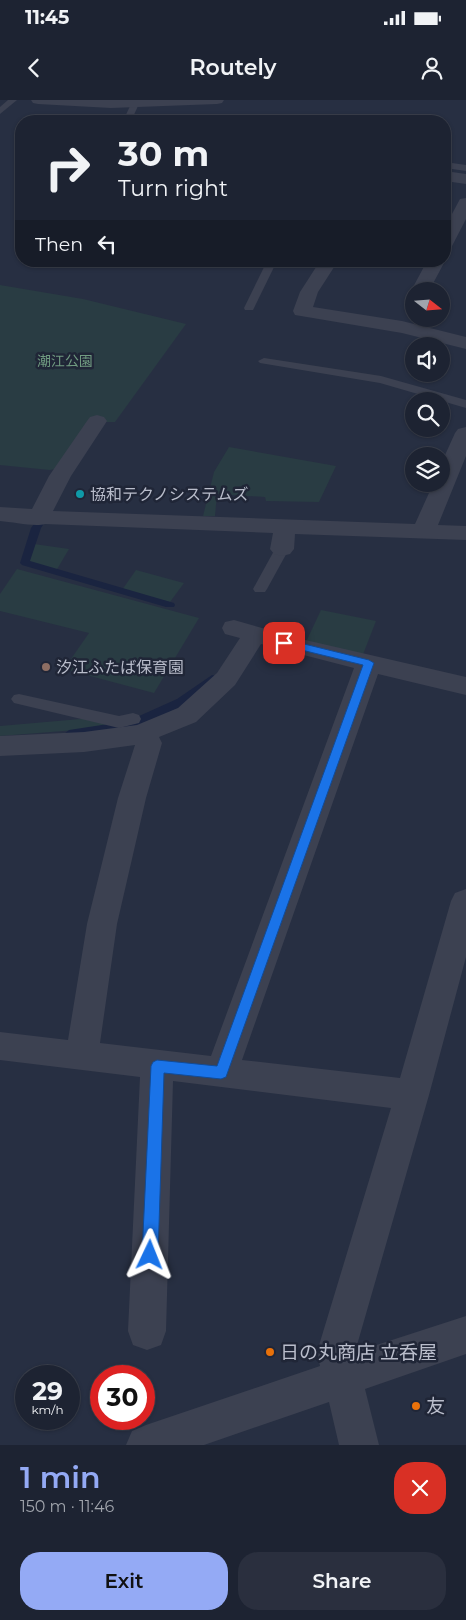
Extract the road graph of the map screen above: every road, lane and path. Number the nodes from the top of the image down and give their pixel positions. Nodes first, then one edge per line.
1 (13, 100) edge
2 (38, 100) edge
3 (218, 100) edge
4 (135, 104) junction
5 (0, 111) edge
6 (130, 115) edge
7 (451, 166) edge
8 (466, 168) edge
9 (451, 177) edge
10 (466, 180) edge
11 (466, 203) edge
12 (451, 232) edge
13 (269, 267) edge
14 (325, 267) edge
15 (433, 267) edge
16 (425, 282) edge
17 (250, 308) dead end
18 (466, 343) edge
19 (264, 361) dead end
20 (466, 404) edge
21 (97, 421) dead end
22 (465, 433) edge
23 (0, 514) edge
24 (38, 518) junction
25 (285, 526) junction
26 (424, 531) junction
27 (466, 533) edge
28 (282, 549) joint
29 (260, 589) dead end
30 (369, 663) junction
31 (466, 686) edge
32 (19, 699) dead end
33 (135, 724) junction
34 (0, 746) edge
35 (466, 901) edge
36 (0, 1046) edge
37 (82, 1056) junction
38 (157, 1066) junction
39 (221, 1073) junction
40 (412, 1095) junction
41 (147, 1330) dead end
42 (466, 1336) edge
43 (341, 1377) junction
44 (146, 1445) edge
45 (358, 1445) edge

1 - 5 lane
2 - 4 street
3 - 4 street
4 - 6 lane
7 - 8 lane
9 - 10 street
11 - 12 street
13 - 17 lane
14 - 18 street
15 - 16 street
19 - 20 lane
21 - 24 street
22 - 26 street
23 - 24 street
24 - 25 street
25 - 26 street
25 - 28 street
26 - 27 street
28 - 29 lane
30 - 31 street
30 - 33 street
30 - 39 street
32 - 33 lane
33 - 34 street
33 - 37 street
35 - 40 street
36 - 37 street
37 - 38 street
38 - 39 street
38 - 41 street
39 - 40 street
40 - 43 street
42 - 43 street
43 - 44 street
43 - 45 street

